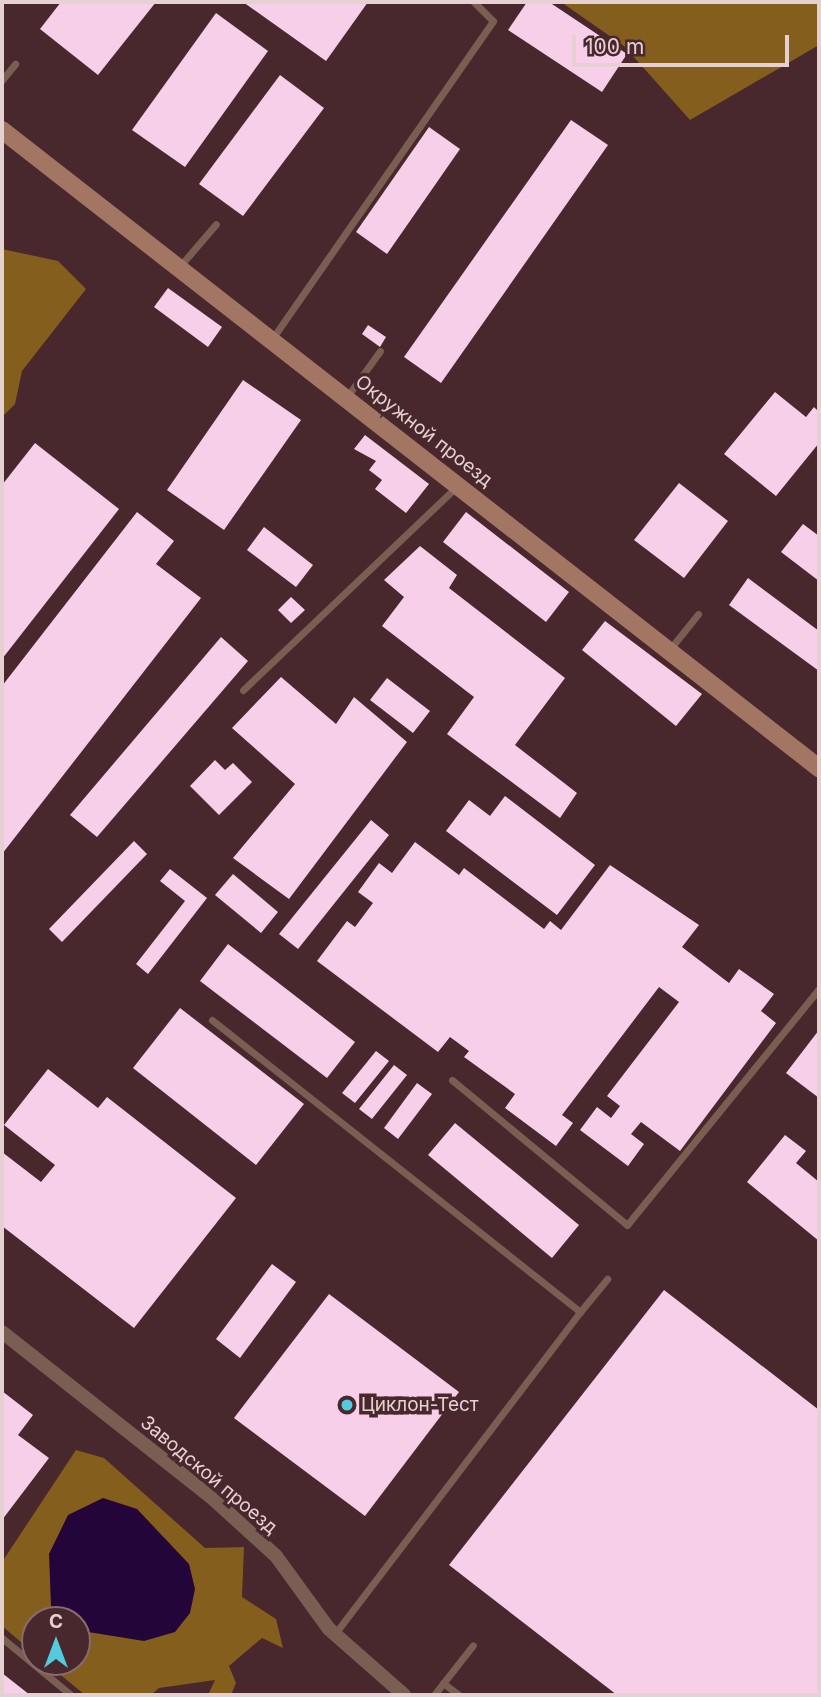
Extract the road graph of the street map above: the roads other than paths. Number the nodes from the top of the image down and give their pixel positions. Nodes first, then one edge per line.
1 (474, 2) edge
2 (15, 64) dead end
3 (2, 80) edge
4 (2, 131) edge
5 (216, 224) dead end
6 (178, 267) junction
7 (272, 340) junction
8 (380, 351) dead end
9 (346, 398) junction
10 (458, 484) junction
11 (698, 614) dead end
12 (670, 649) junction
13 (243, 690) dead end
14 (819, 768) edge
15 (819, 989) edge
16 (212, 1020) dead end
17 (452, 1080) dead end
18 (607, 1279) dead end
19 (580, 1312) junction
20 (2, 1332) edge
21 (334, 1634) junction
22 (2, 1638) edge
23 (473, 1644) dead end
24 (443, 1684) junction
25 (71, 1695) edge
26 (404, 1695) edge
27 (434, 1695) edge
28 (459, 1695) edge

1 - 7 lane
2 - 3 lane
4 - 6 street, Окружной проезд
5 - 6 lane
6 - 7 street, Окружной проезд
7 - 9 street, Окружной проезд
8 - 9 lane
9 - 10 street, Окружной проезд
10 - 12 street, Окружной проезд
10 - 13 lane
11 - 12 lane
12 - 14 street, Окружной проезд
15 - 17 lane
16 - 19 lane
18 - 19 lane
19 - 21 lane
20 - 21 street, Заводской проезд
21 - 26 street, Заводской проезд
22 - 25 lane
23 - 24 lane
24 - 27 lane
24 - 28 lane

